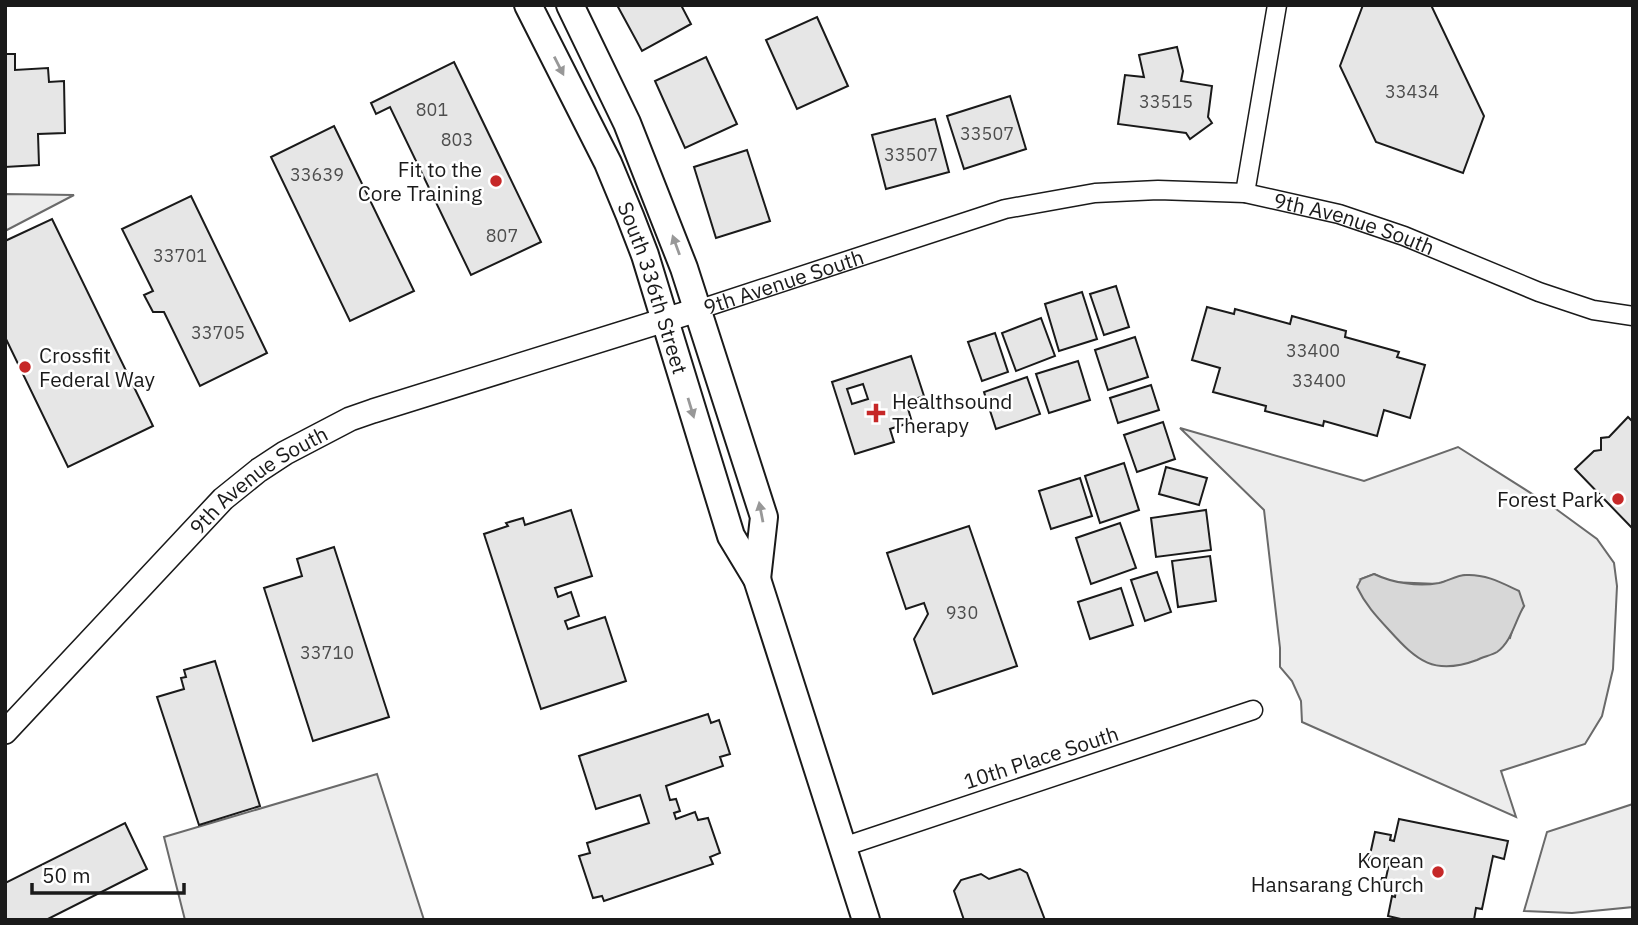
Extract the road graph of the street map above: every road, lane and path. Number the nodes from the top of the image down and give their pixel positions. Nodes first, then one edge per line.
1 (528, 5) edge
2 (570, 5) edge
3 (1277, 5) edge
4 (1245, 193) junction
5 (697, 310) junction
6 (1633, 316) edge
7 (663, 319) junction
8 (757, 579) junction
9 (1253, 710) dead end
10 (5, 732) edge
11 (843, 847) junction
12 (866, 920) edge

1 -> 7 main road, South 336th Street
5 -> 2 main road, South 336th Street
3 - 4 street
4 - 5 street, 9th Avenue South
4 - 6 street, 9th Avenue South
5 - 7 street, 9th Avenue South
8 -> 5 main road, South 336th Street
7 -> 8 main road, South 336th Street
7 - 10 street, 9th Avenue South
8 - 11 main road, South 336th Street
9 - 11 street, 10th Place South
11 - 12 main road, South 336th Street

